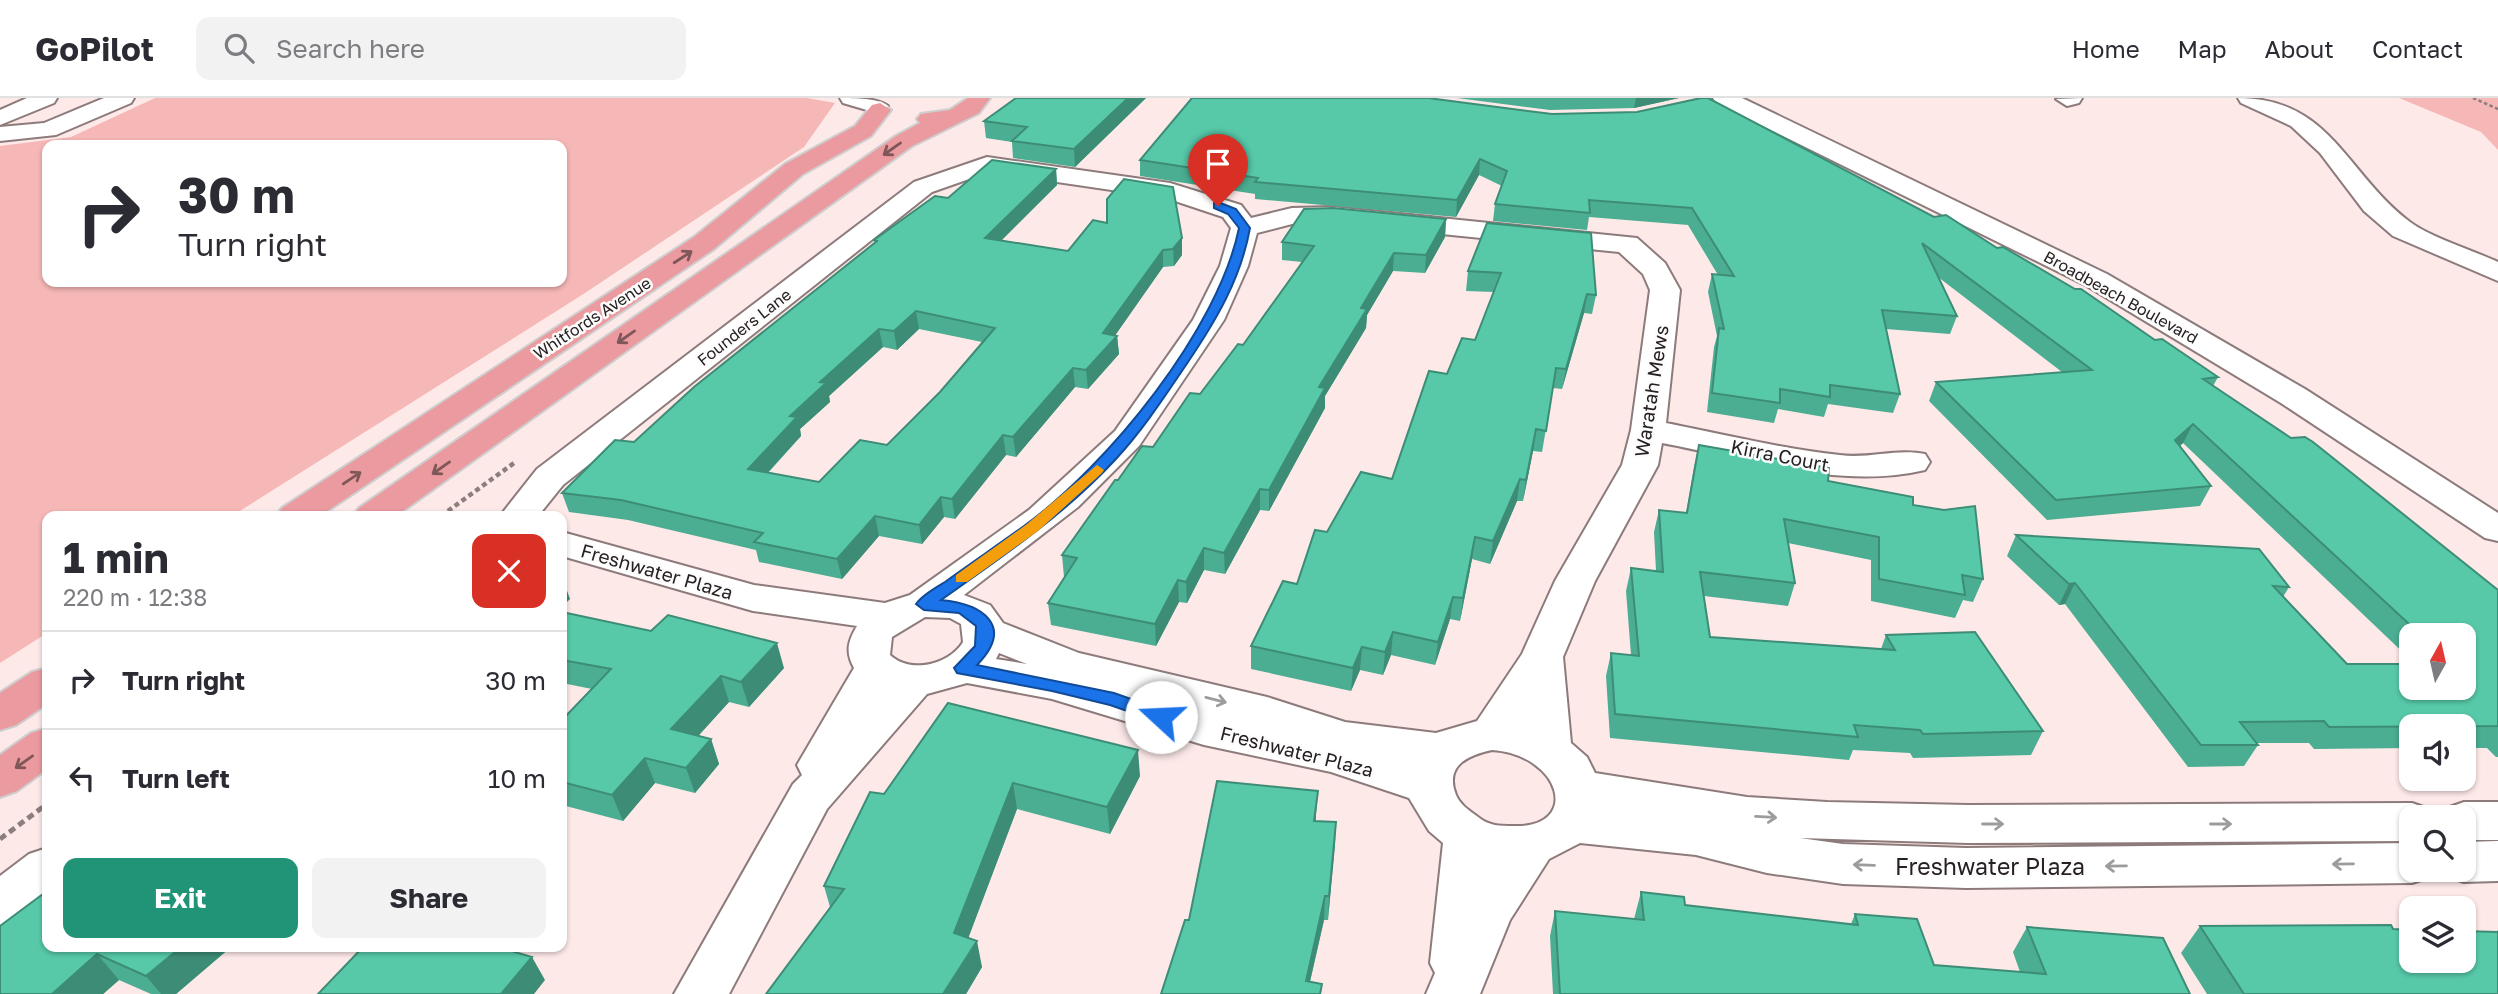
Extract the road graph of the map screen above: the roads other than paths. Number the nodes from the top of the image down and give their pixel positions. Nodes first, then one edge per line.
1 (46, 98) edge
2 (123, 98) edge
3 (852, 98) edge
4 (979, 98) edge
5 (2249, 98) edge
6 (1719, 99) edge
7 (879, 105) edge
8 (952, 116) junction
9 (0, 118) edge
10 (0, 134) edge
11 (1245, 228) junction
12 (2498, 272) edge
13 (1648, 430) junction
14 (1912, 462) dead end
15 (302, 511) edge
16 (379, 511) edge
17 (523, 511) edge
18 (2493, 523) edge
19 (1033, 528) junction
20 (567, 545) edge
21 (980, 622) junction
22 (895, 642) junction
23 (1542, 657) junction
24 (963, 668) junction
25 (42, 685) edge
26 (0, 714) edge
27 (1492, 734) junction
28 (42, 749) edge
29 (1549, 751) junction
30 (1434, 769) junction
31 (0, 779) edge
32 (1560, 819) junction
33 (2476, 821) edge
34 (2498, 821) edge
35 (2399, 822) edge
36 (1468, 836) junction
37 (2476, 862) edge
38 (2498, 862) edge
39 (2399, 863) edge
40 (42, 872) edge
41 (0, 904) edge
42 (1455, 988) edge
43 (701, 994) edge

1 - 9 street
2 - 10 street
3 - 7 street
4 - 8 main road, Whitfords Avenue
5 - 12 street
6 - 18 street, Broadbeach Boulevard
7 - 8 main road
15 -> 7 main road, Whitfords Avenue
8 -> 16 main road, Whitfords Avenue
11 - 13 street, Waratah Mews
11 - 17 street, Founders Lane
11 - 19 street
13 - 14 street, Kirra Court
13 - 23 street, Waratah Mews
19 - 21 street
19 - 22 street
20 - 22 street, Freshwater Plaza
21 - 22 street, Freshwater Plaza
21 - 24 street
21 -> 30 street, Freshwater Plaza
22 - 24 street
22 - 43 street
23 - 27 street, Waratah Mews
23 - 29 street, Waratah Mews
24 - 30 street, Freshwater Plaza
25 - 26 main road
27 - 29 street
27 - 30 street
28 -> 31 main road
29 - 32 street
30 - 36 street
32 -> 35 street, Freshwater Plaza
32 - 36 street
39 -> 32 street, Freshwater Plaza
32 - 42 street
33 - 34 street
36 - 42 street
37 - 38 street
40 - 41 street

